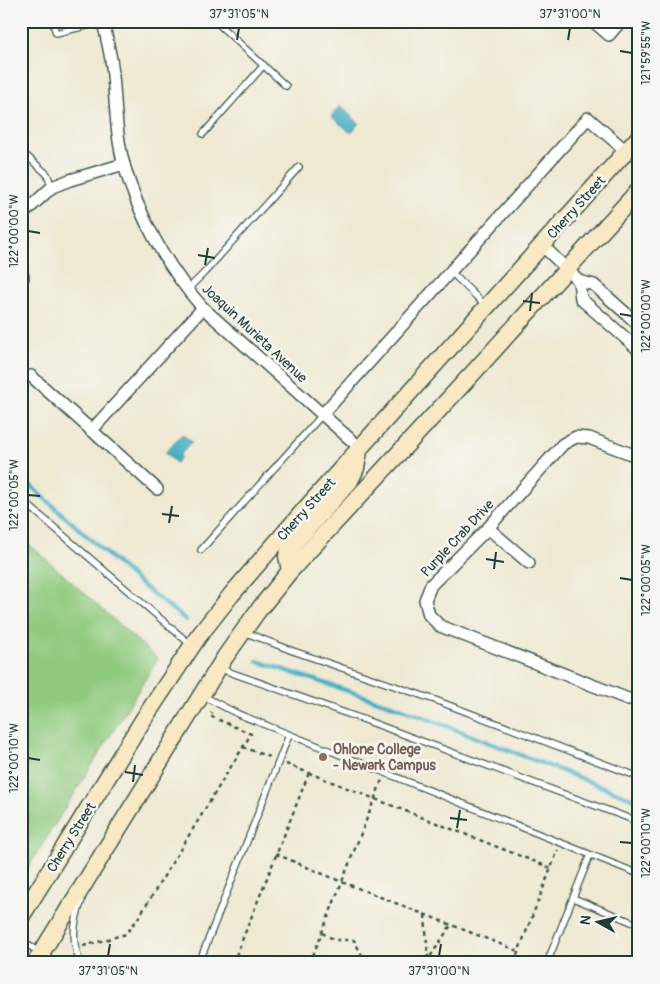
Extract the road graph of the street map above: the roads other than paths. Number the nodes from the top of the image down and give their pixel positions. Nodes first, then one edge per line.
1 (52, 21) edge
2 (104, 21) edge
3 (216, 21) edge
4 (593, 21) edge
5 (621, 21) edge
6 (264, 65) junction
7 (286, 86) dead end
8 (203, 134) dead end
9 (639, 137) edge
10 (21, 151) edge
11 (626, 151) junction
12 (124, 164) junction
13 (299, 167) dead end
14 (52, 187) junction
15 (639, 190) edge
16 (21, 213) edge
17 (542, 245) junction
18 (21, 270) edge
19 (450, 272) junction
20 (573, 275) junction
21 (21, 278) edge
22 (187, 290) junction
23 (487, 306) junction
24 (203, 308) junction
25 (639, 325) edge
26 (639, 350) edge
27 (31, 376) dead end
28 (322, 415) junction
29 (92, 431) junction
30 (360, 448) junction
31 (639, 457) edge
32 (157, 490) dead end
33 (21, 499) edge
34 (488, 528) junction
35 (201, 550) dead end
36 (528, 563) dead end
37 (290, 571) junction
38 (243, 631) junction
39 (192, 646) junction
40 (218, 668) junction
41 (201, 695) junction
42 (639, 699) edge
43 (289, 735) junction
44 (639, 777) edge
45 (639, 822) edge
46 (590, 854) junction
47 (98, 864) junction
48 (639, 874) edge
49 (573, 898) junction
50 (21, 918) edge
51 (639, 925) edge
52 (21, 941) edge
53 (38, 958) edge
54 (58, 963) edge
55 (81, 963) edge
56 (199, 963) edge
57 (547, 963) edge

1 - 2 lane
2 - 12 street, Joaquin Murieta Avenue
3 - 6 lane
4 - 5 street
6 - 7 lane
6 - 8 lane
9 - 11 main road, Cherry Street
10 - 14 lane
11 - 17 main road, Cherry Street
11 - 19 street
12 - 14 street
12 - 22 street, Joaquin Murieta Avenue
13 - 22 lane
14 - 16 street
15 - 20 main road
17 - 20 street
17 - 23 main road, Cherry Street
18 - 21 street
19 - 23 lane
19 - 28 street
20 - 25 street
20 - 26 street
20 - 37 main road
22 - 24 street, Joaquin Murieta Avenue
23 - 30 main road, Cherry Street
24 - 28 street, Joaquin Murieta Avenue
24 - 29 street
27 - 29 street
28 - 30 street, Joaquin Murieta Avenue
28 - 35 lane
29 - 32 street
30 - 37 main road
30 - 39 main road, Cherry Street
31 - 34 street, Purple Crab Drive
33 - 39 lane
34 - 36 street
34 - 42 street, Purple Crab Drive
37 - 38 main road
38 - 40 main road
38 - 44 lane
39 - 50 main road, Cherry Street
40 - 41 main road
40 - 45 lane
41 - 43 lane
41 - 47 main road
43 - 46 lane
43 - 56 lane
46 - 48 lane
46 - 49 lane
47 - 53 main road
47 - 55 lane
49 - 51 lane
49 - 57 lane
52 - 53 lane
53 - 54 lane

